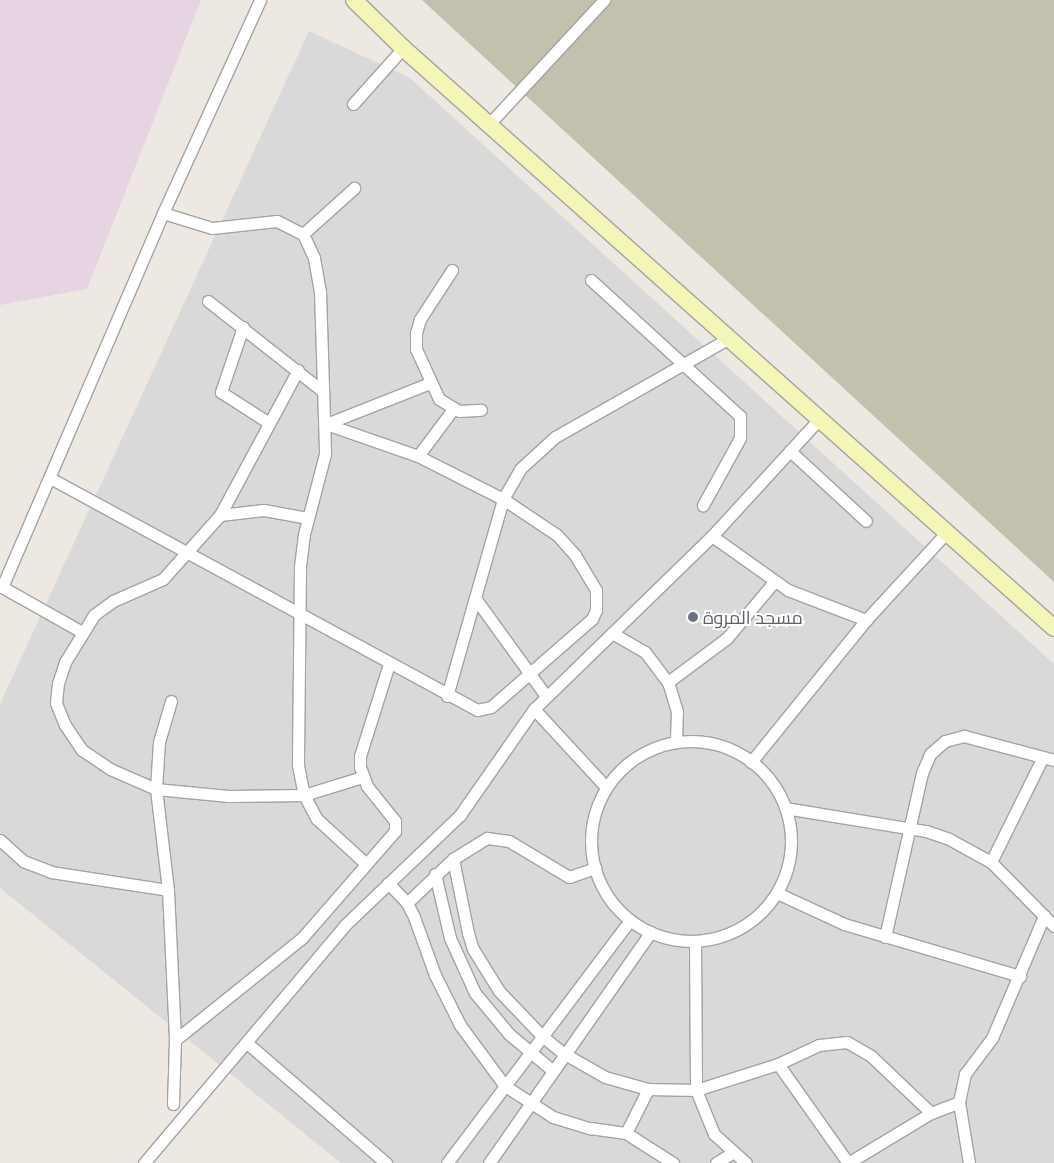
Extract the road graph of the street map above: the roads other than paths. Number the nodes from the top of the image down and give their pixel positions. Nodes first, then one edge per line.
1 (260, 0) edge
2 (270, 0) edge
3 (604, 0) edge
4 (354, 2) edge
5 (253, 17) junction
6 (403, 48) junction
7 (354, 104) dead end
8 (490, 123) junction
9 (354, 188) dead end
10 (163, 213) junction
11 (303, 234) junction
12 (452, 270) dead end
13 (591, 280) dead end
14 (208, 301) dead end
15 (243, 327) junction
16 (731, 337) junction
17 (684, 366) junction
18 (298, 370) junction
19 (430, 383) junction
20 (321, 390) junction
21 (452, 408) junction
22 (481, 410) dead end
23 (821, 417) junction
24 (269, 423) junction
25 (326, 424) junction
26 (790, 451) junction
27 (418, 456) junction
28 (50, 478) junction
29 (504, 499) junction
30 (703, 505) dead end
31 (220, 514) junction
32 (308, 518) junction
33 (866, 521) dead end
34 (947, 532) junction
35 (712, 536) junction
36 (187, 554) junction
37 (774, 582) junction
38 (475, 598) junction
39 (298, 615) junction
40 (866, 620) junction
41 (1054, 628) edge
42 (82, 632) junction
43 (612, 633) junction
44 (389, 664) junction
45 (531, 675) junction
46 (668, 682) junction
47 (447, 696) junction
48 (546, 696) junction
49 (171, 701) dead end
50 (534, 709) junction
51 (676, 742) junction
52 (1048, 758) edge
53 (751, 762) junction
54 (362, 777) junction
55 (606, 787) junction
56 (156, 789) junction
57 (304, 795) junction
58 (785, 808) junction
59 (911, 828) junction
60 (0, 840) edge
61 (453, 859) junction
62 (991, 862) junction
63 (364, 863) junction
64 (594, 868) junction
65 (435, 874) junction
66 (388, 883) junction
67 (168, 890) junction
68 (776, 893) junction
69 (407, 903) junction
70 (1044, 916) junction
71 (630, 920) junction
72 (1054, 926) edge
73 (651, 932) junction
74 (468, 933) junction
75 (886, 937) junction
76 (450, 938) junction
77 (695, 941) junction
78 (1020, 976) junction
79 (542, 1036) junction
80 (175, 1040) junction
81 (247, 1043) junction
82 (528, 1053) junction
83 (564, 1053) junction
84 (778, 1064) junction
85 (552, 1070) junction
86 (505, 1086) junction
87 (648, 1089) junction
88 (696, 1090) junction
89 (959, 1102) junction
90 (529, 1103) junction
91 (173, 1104) dead end
92 (931, 1113) junction
93 (626, 1133) junction
94 (732, 1153) junction
95 (144, 1163) edge
96 (386, 1163) edge
97 (447, 1163) edge
98 (489, 1163) edge
99 (673, 1163) edge
100 (716, 1163) edge
101 (746, 1163) edge
102 (848, 1163) edge
103 (970, 1163) edge

1 - 5 street
2 - 5 street
3 - 8 street
4 - 6 main road
5 - 10 street
6 - 7 street
6 - 8 main road
8 - 16 main road
9 - 11 street
10 - 11 street
10 - 28 street
11 - 20 street
12 - 19 street
13 - 17 street
14 - 15 street
15 - 18 street
15 - 24 street
16 - 17 street
16 - 23 main road
17 - 29 street
17 - 30 street
18 - 20 street
18 - 24 street
19 - 21 street
19 - 25 street
20 - 25 street
21 - 22 street
21 - 27 street
23 - 26 street
23 - 34 main road
24 - 31 street
25 - 27 street
25 - 32 street
26 - 33 street
26 - 35 street
27 - 29 street
28 - 36 street
28 - 42 street
29 - 38 street
29 - 45 street
31 - 32 street
31 - 36 street
32 - 39 street
34 - 40 street
34 - 41 main road
35 - 37 street
35 - 43 street
36 - 39 street
36 - 42 street
37 - 40 street
37 - 46 street
38 - 45 street
38 - 47 street
39 - 44 street
39 - 57 street
40 - 53 street
42 - 56 street
43 - 46 street
43 - 48 street
44 - 47 street
44 - 54 street
45 - 47 street
45 - 48 street
46 - 51 street
48 - 50 street
49 - 56 street
50 - 55 street
50 - 66 street
51 - 53 street
51 - 55 street
52 - 59 street
52 - 62 street
53 - 58 street
54 - 57 street
54 - 63 street
55 - 64 street
56 - 57 street
56 - 67 street
57 - 63 street
58 - 59 street
58 - 68 street
59 - 62 street
59 - 75 street
60 - 67 street
61 - 64 street
61 - 65 street
61 - 74 street
62 - 70 street
63 - 80 street
64 - 71 street
65 - 69 street
65 - 76 street
66 - 69 street
66 - 81 street
67 - 80 street
68 - 75 street
68 - 77 street
69 - 86 street
70 - 72 street
70 - 78 street
71 - 73 street
71 - 79 street
73 - 77 street
73 - 83 street
74 - 76 street
74 - 79 street
75 - 78 street
76 - 82 street
77 - 88 street
78 - 89 street
79 - 82 street
79 - 83 street
80 - 91 street
81 - 95 street
81 - 96 street
82 - 85 street
82 - 86 street
83 - 85 street
83 - 87 street
84 - 88 street
84 - 92 street
84 - 102 street
85 - 90 street
86 - 90 street
86 - 97 street
87 - 88 street
87 - 93 street
88 - 94 street
89 - 92 street
89 - 103 street
90 - 93 street
90 - 98 street
92 - 102 street
93 - 99 street
94 - 100 street
94 - 101 street

